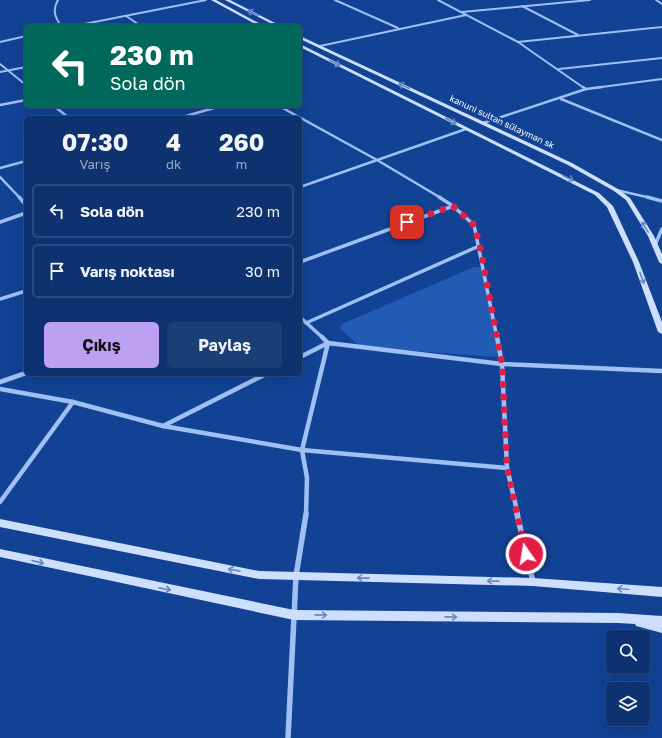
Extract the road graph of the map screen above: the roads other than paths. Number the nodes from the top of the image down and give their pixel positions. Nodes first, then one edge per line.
1 (58, 0) edge
2 (206, 0) edge
3 (213, 0) edge
4 (226, 0) edge
5 (335, 0) edge
6 (438, 0) edge
7 (590, 0) edge
8 (656, 0) edge
9 (662, 4) edge
10 (522, 6) junction
11 (459, 12) junction
12 (466, 15) junction
13 (126, 16) junction
14 (60, 24) edge
15 (84, 24) edge
16 (138, 24) edge
17 (258, 24) edge
18 (275, 24) edge
19 (662, 27) edge
20 (399, 28) junction
21 (24, 36) edge
22 (578, 36) junction
23 (302, 38) edge
24 (0, 42) edge
25 (518, 42) junction
26 (302, 46) edge
27 (320, 46) junction
28 (662, 58) edge
29 (0, 64) edge
30 (24, 67) edge
31 (559, 69) junction
32 (8, 71) junction
33 (0, 72) edge
34 (661, 79) edge
35 (662, 82) edge
36 (24, 83) edge
37 (586, 90) junction
38 (0, 99) edge
39 (560, 99) junction
40 (24, 100) edge
41 (5, 104) junction
42 (0, 106) edge
43 (56, 108) edge
44 (215, 108) edge
45 (283, 108) edge
46 (66, 116) edge
47 (191, 116) edge
48 (297, 116) edge
49 (302, 119) edge
50 (483, 123) junction
51 (466, 129) junction
52 (662, 140) edge
53 (377, 160) junction
54 (24, 162) edge
55 (0, 168) edge
56 (0, 177) edge
57 (302, 186) edge
58 (616, 190) junction
59 (662, 201) edge
60 (24, 203) edge
61 (453, 206) junction
62 (24, 214) edge
63 (0, 222) edge
64 (662, 229) edge
65 (655, 245) junction
66 (480, 246) junction
67 (302, 261) edge
68 (662, 262) edge
69 (24, 292) edge
70 (0, 299) edge
71 (302, 319) edge
72 (306, 323) junction
73 (662, 332) edge
74 (328, 343) junction
75 (302, 356) edge
76 (502, 364) junction
77 (662, 372) edge
78 (24, 374) edge
79 (262, 376) edge
80 (0, 382) edge
81 (0, 389) edge
82 (73, 402) junction
83 (163, 426) junction
84 (302, 450) junction
85 (507, 468) junction
86 (0, 502) edge
87 (0, 523) edge
88 (0, 553) edge
89 (296, 576) junction
90 (533, 582) junction
91 (662, 592) edge
92 (294, 615) junction
93 (618, 618) junction
94 (662, 621) edge
95 (662, 628) edge
96 (288, 738) edge

1 - 14 street
2 - 13 street
3 - 17 main road
18 -> 4 main road
5 - 20 street
6 - 11 street
7 - 10 street
8 - 9 street
10 - 11 street
10 - 22 street
11 - 12 street
12 - 20 street
12 - 25 street
13 - 15 street
13 - 16 street
19 - 22 street
20 - 27 street
21 - 24 street
22 - 25 street
23 - 27 main road, kanuni sultan sülayman sk
25 - 31 street
26 -> 51 main road
50 -> 27 main road, kanuni sultan sülayman sk
28 - 31 street
29 - 32 street
30 - 32 street
31 - 37 street
32 - 33 street
32 - 36 street
34 - 35 street
34 - 37 street
37 - 39 street
38 - 41 street
39 - 50 street
39 - 52 street
40 - 41 street
41 - 42 street
43 - 46 street
44 - 47 street
45 - 48 street
49 - 53 street
50 - 58 main road, kanuni sultan sülayman sk
51 - 53 street
51 -> 73 main road
53 - 57 street
53 - 61 street
54 - 55 street
56 - 60 street
58 - 59 street
65 -> 58 main road, kanuni sultan sülayman sk
61 - 66 street
61 - 67 street
62 - 63 street
64 - 65 street
65 - 68 main road, kanuni sultan sülayman sk
66 - 72 street
66 - 76 street
69 - 70 street
71 - 72 street
72 - 74 street
74 - 75 street
74 - 76 street
74 - 84 street
76 - 77 street
76 - 85 street
78 - 80 street
79 - 83 street
81 - 82 street
82 - 83 street
82 - 86 street
83 - 84 street
84 - 85 street
84 - 89 street
85 - 90 street
89 -> 87 main road
88 -> 92 main road
90 -> 89 main road
89 - 92 street
91 -> 90 main road
92 -> 93 main road
92 - 96 street
93 - 94 main road
93 - 95 main road

